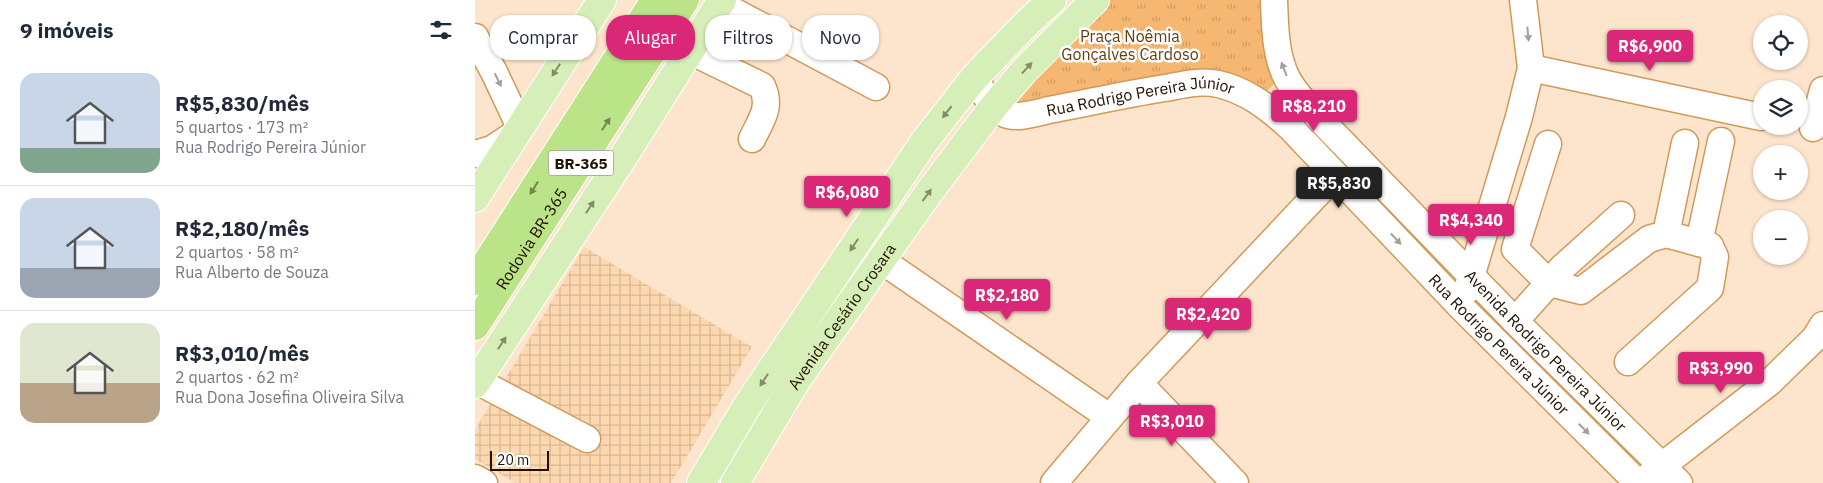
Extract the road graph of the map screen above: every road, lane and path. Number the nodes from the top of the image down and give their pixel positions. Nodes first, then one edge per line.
1 (602, 0) edge
2 (655, 0) edge
3 (685, 0) edge
4 (1052, 0) edge
5 (1095, 0) edge
6 (1274, 0) edge
7 (1523, 0) edge
8 (721, 2) edge
9 (475, 37) edge
10 (695, 43) edge
11 (695, 53) edge
12 (684, 60) edge
13 (1531, 68) junction
14 (974, 78) junction
15 (876, 87) dead end
16 (1823, 90) edge
17 (994, 106) junction
18 (1309, 108) junction
19 (1753, 115) edge
20 (1289, 127) junction
21 (1811, 128) edge
22 (518, 130) junction
23 (752, 139) dead end
24 (1721, 141) dead end
25 (1685, 143) dead end
26 (1549, 144) dead end
27 (475, 154) edge
28 (1335, 175) junction
29 (475, 198) edge
30 (1621, 215) dead end
31 (1667, 234) junction
32 (1699, 243) junction
33 (881, 260) junction
34 (1472, 276) junction
35 (475, 281) edge
36 (1549, 283) junction
37 (1461, 307) junction
38 (1515, 320) junction
39 (1823, 325) edge
40 (475, 326) edge
41 (1628, 362) dead end
42 (476, 382) edge
43 (1139, 383) junction
44 (741, 417) junction
45 (1109, 417) junction
46 (765, 432) junction
47 (587, 438) dead end
48 (1670, 474) edge
49 (475, 478) edge
50 (483, 483) edge
51 (701, 483) edge
52 (735, 483) edge
53 (1054, 483) edge
54 (1235, 483) edge
55 (1639, 483) edge

1 -> 22 main road
2 -> 35 highway, Rodovia BR-365 / BR-365
40 -> 3 highway, Rodovia BR-365 / BR-365
4 - 14 main road, Avenida Cesário Crosara
17 -> 5 main road, Avenida Cesário Crosara
18 -> 6 street, Avenida Rodrigo Pereira Júnior
7 -> 13 street
8 - 10 main road
8 - 15 street
9 -> 22 street
11 - 23 street
42 -> 12 main road
13 - 19 street
13 - 34 street
14 - 17 street
14 -> 44 main road, Avenida Cesário Crosara
16 - 21 street
17 - 20 street, Rua Rodrigo Pereira Júnior
33 -> 17 main road, Avenida Cesário Crosara
18 - 20 street
18 - 34 street, Avenida Rodrigo Pereira Júnior
20 - 28 street, Rua Rodrigo Pereira Júnior
22 - 27 street
22 - 29 main road
24 - 32 street
25 - 31 street
26 - 36 street
28 -> 37 street, Rua Rodrigo Pereira Júnior
28 - 43 street
30 - 36 street
31 - 32 street
31 - 36 street
32 - 41 street
33 - 45 street
33 - 46 main road, Avenida Cesário Crosara
34 - 37 street
34 - 38 street, Avenida Rodrigo Pereira Júnior
36 - 38 street
37 -> 55 street, Rua Rodrigo Pereira Júnior
38 - 48 street, Avenida Rodrigo Pereira Júnior
39 - 48 street
42 - 47 street
43 - 45 street
43 - 54 street
44 - 46 main road
44 - 51 main road, Avenida Cesário Crosara
45 - 53 street
46 - 52 main road, Avenida Cesário Crosara
48 - 55 street
49 - 50 street

